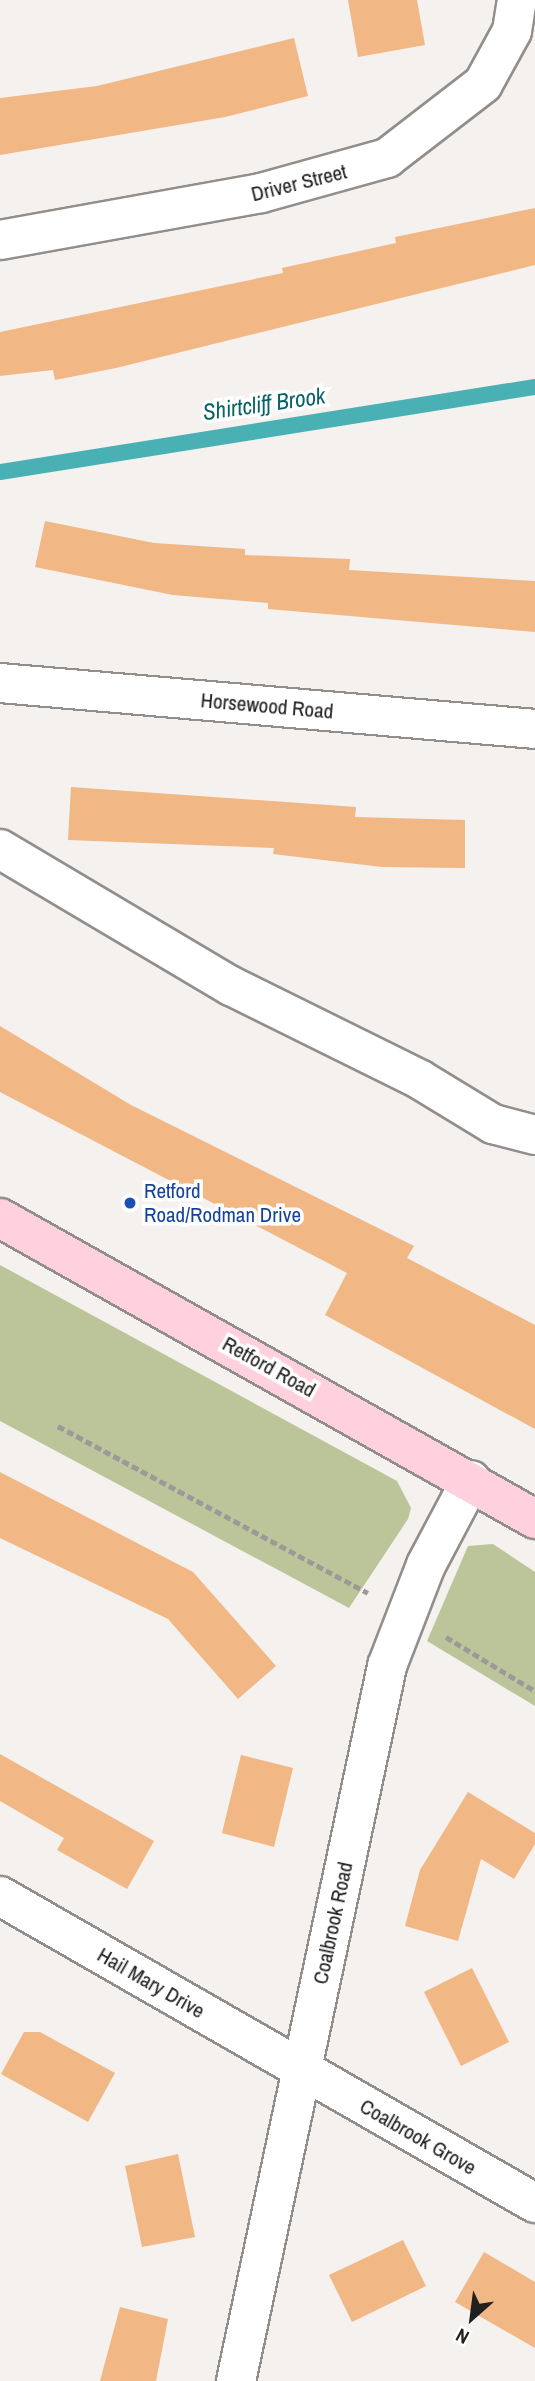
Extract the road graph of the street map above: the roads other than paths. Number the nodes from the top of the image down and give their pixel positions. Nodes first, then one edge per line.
1 (517, 0) edge
2 (0, 240) edge
3 (0, 683) edge
4 (535, 729) edge
5 (0, 849) edge
6 (535, 1135) edge
7 (0, 1219) edge
8 (471, 1480) junction
9 (535, 1519) edge
10 (0, 1896) edge
11 (302, 2070) junction
12 (535, 2203) edge
13 (236, 2381) edge

1 - 2 street, Driver Street
3 - 4 street, Horsewood Road
5 - 6 street
7 - 8 main road, Retford Road
8 - 9 main road, Retford Road
8 - 11 street, Coalbrook Road
10 - 11 street, Hail Mary Drive
11 - 12 street, Coalbrook Grove
11 - 13 street, Coalbrook Road

